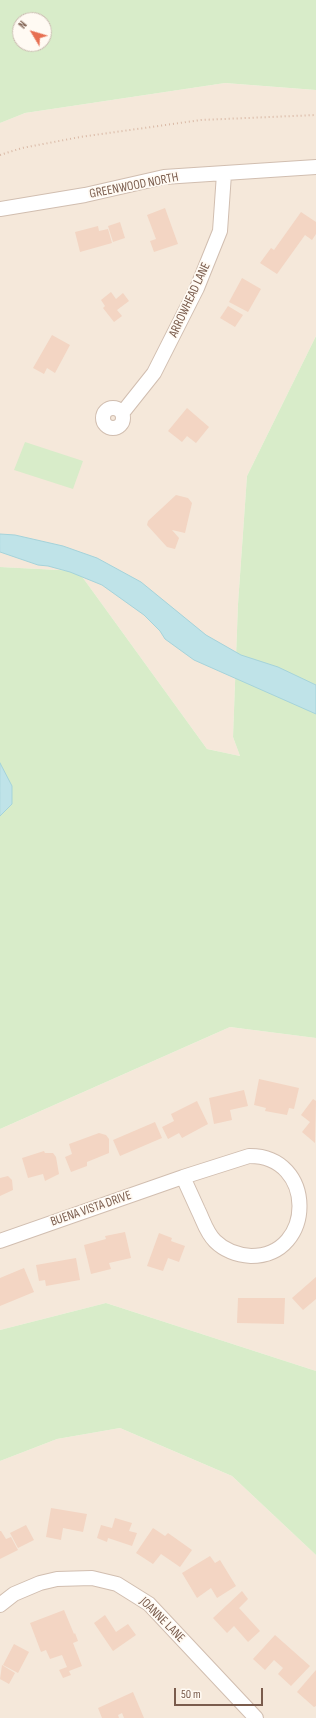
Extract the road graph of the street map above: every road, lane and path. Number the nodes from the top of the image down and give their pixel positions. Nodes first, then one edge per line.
1 (316, 115) edge
2 (0, 156) edge
3 (316, 167) edge
4 (224, 174) junction
5 (0, 209) edge
6 (123, 412) dead end
7 (183, 1177) junction
8 (0, 1241) edge
9 (0, 1605) edge
10 (248, 1716) edge

1 - 2 path
3 - 4 street, GREENWOOD NORTH
4 - 5 street, GREENWOOD NORTH
4 - 6 street, ARROWHEAD LANE
7 - 7 street, BUENA VISTA DRIVE
7 - 8 street, BUENA VISTA DRIVE
9 - 10 street, JOANNE LANE

